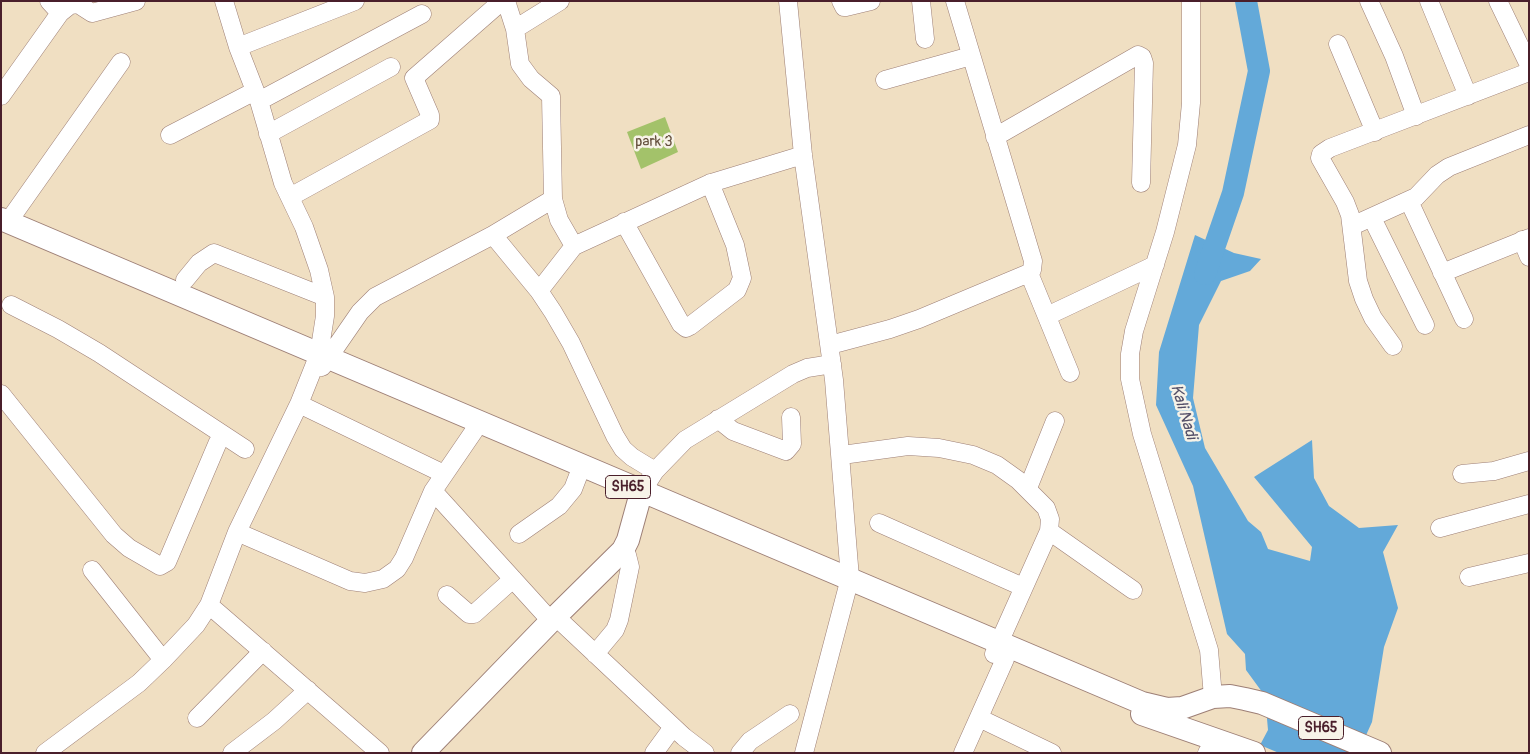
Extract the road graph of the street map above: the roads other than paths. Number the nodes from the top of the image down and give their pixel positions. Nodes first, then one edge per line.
1 (136, 1) edge
2 (224, 1) edge
3 (355, 1) edge
4 (504, 1) edge
5 (560, 1) edge
6 (788, 1) edge
7 (841, 1) edge
8 (871, 1) edge
9 (922, 1) edge
10 (955, 1) edge
11 (1191, 1) edge
12 (1369, 1) edge
13 (1429, 1) edge
14 (1498, 1) edge
15 (54, 7) edge
16 (422, 14) dead end
17 (515, 29) junction
18 (925, 40) dead end
19 (1338, 44) dead end
20 (238, 47) junction
21 (971, 56) junction
22 (121, 62) dead end
23 (1529, 65) edge
24 (391, 67) dead end
25 (1529, 72) edge
26 (885, 80) dead end
27 (1, 96) edge
28 (257, 96) junction
29 (1468, 96) junction
30 (1416, 116) junction
31 (1375, 132) junction
32 (268, 134) junction
33 (170, 135) dead end
34 (1529, 135) edge
35 (994, 137) junction
36 (803, 155) junction
37 (710, 183) junction
38 (1141, 183) dead end
39 (290, 198) junction
40 (553, 199) junction
41 (1409, 201) junction
42 (1372, 218) junction
43 (624, 222) junction
44 (3, 224) edge
45 (1352, 226) junction
46 (493, 235) junction
47 (1527, 245) edge
48 (574, 246) junction
49 (1155, 265) junction
50 (1029, 273) junction
51 (1442, 274) junction
52 (185, 280) dead end
53 (539, 291) junction
54 (325, 297) junction
55 (4, 307) edge
56 (1047, 316) junction
57 (1464, 319) dead end
58 (1424, 325) dead end
59 (830, 345) junction
60 (1393, 346) dead end
61 (321, 361) junction
62 (832, 364) junction
63 (1070, 373) dead end
64 (1, 394) edge
65 (299, 404) junction
66 (791, 417) dead end
67 (718, 420) junction
68 (1055, 421) dead end
69 (474, 431) junction
70 (218, 442) dead end
71 (245, 449) dead end
72 (842, 455) junction
73 (1529, 461) edge
74 (655, 471) junction
75 (444, 474) junction
76 (1462, 474) dead end
77 (578, 476) junction
78 (1028, 488) junction
79 (433, 492) junction
80 (640, 497) junction
81 (1529, 504) edge
82 (879, 523) dead end
83 (1440, 528) dead end
84 (1049, 531) junction
85 (237, 532) junction
86 (519, 534) dead end
87 (623, 550) junction
88 (1529, 563) edge
89 (92, 570) dead end
90 (1470, 576) dead end
91 (513, 579) junction
92 (849, 584) junction
93 (1023, 587) junction
94 (1133, 590) dead end
95 (447, 595) dead end
96 (209, 605) junction
97 (553, 618) junction
98 (263, 651) junction
99 (999, 652) junction
100 (595, 654) junction
101 (163, 660) junction
102 (308, 690) junction
103 (1213, 697) junction
104 (790, 714) dead end
105 (197, 718) dead end
106 (979, 718) junction
107 (673, 727) junction
108 (1211, 746) edge
109 (1246, 749) edge
110 (45, 753) edge
111 (232, 753) edge
112 (380, 753) edge
113 (423, 753) edge
114 (654, 753) edge
115 (705, 753) edge
116 (740, 753) edge
117 (804, 753) edge
118 (963, 753) edge
119 (1052, 753) edge
120 (1380, 753) edge

1 - 15 street
2 - 20 street
3 - 20 street
4 - 17 street
4 - 39 street
5 - 17 street
6 - 36 street
7 - 8 street
9 - 18 street
10 - 21 street
11 - 49 street
12 - 30 street
13 - 29 street
14 - 23 street
15 - 27 street
16 - 28 street
17 - 40 street
19 - 31 street
20 - 28 street
21 - 26 street
21 - 35 street
22 - 44 street
24 - 32 street
25 - 29 street
28 - 32 street
28 - 33 street
29 - 30 street
30 - 31 street
31 - 45 street
32 - 39 street
34 - 41 street
35 - 38 street
35 - 50 street
36 - 37 street
36 - 59 street
37 - 43 street
37 - 43 street
39 - 54 street
40 - 46 street
40 - 48 street
41 - 42 street
41 - 51 street
42 - 45 street
42 - 58 street
43 - 48 street
44 - 61 main road, SH65
45 - 60 street
46 - 53 street
46 - 61 street
47 - 51 street
48 - 53 street
49 - 56 street
49 - 103 street
50 - 56 street
50 - 59 street
51 - 57 street
52 - 54 street
53 - 74 street
54 - 61 street
55 - 71 street
56 - 63 street
59 - 62 street
61 - 65 street
61 - 69 main road, SH65
61 - 80 main road, SH65
62 - 67 street
62 - 72 street
64 - 70 street
65 - 75 street
65 - 85 street
66 - 67 street
67 - 74 street
68 - 78 street
69 - 75 street
69 - 77 main road, SH65
72 - 78 street
72 - 92 street
73 - 76 street
74 - 80 street
75 - 79 street
77 - 80 main road, SH65
77 - 86 street
78 - 84 street
79 - 85 street
79 - 91 street
80 - 87 main road
80 - 92 main road, SH65
81 - 83 street
82 - 93 street
84 - 93 street
84 - 94 street
85 - 96 street
87 - 97 main road
87 - 100 street
88 - 90 street
89 - 101 street
91 - 95 street
91 - 97 street
92 - 99 main road, SH65
92 - 117 street
93 - 99 street
96 - 98 street
96 - 101 street
97 - 100 street
97 - 113 main road
98 - 102 street
98 - 105 street
99 - 103 main road, SH65
99 - 106 street
99 - 108 main road, SH65
100 - 107 street
101 - 110 street
102 - 111 street
102 - 112 street
103 - 120 main road, SH65
104 - 116 street
106 - 118 street
106 - 119 street
107 - 114 street
107 - 115 street
108 - 109 main road, SH65

